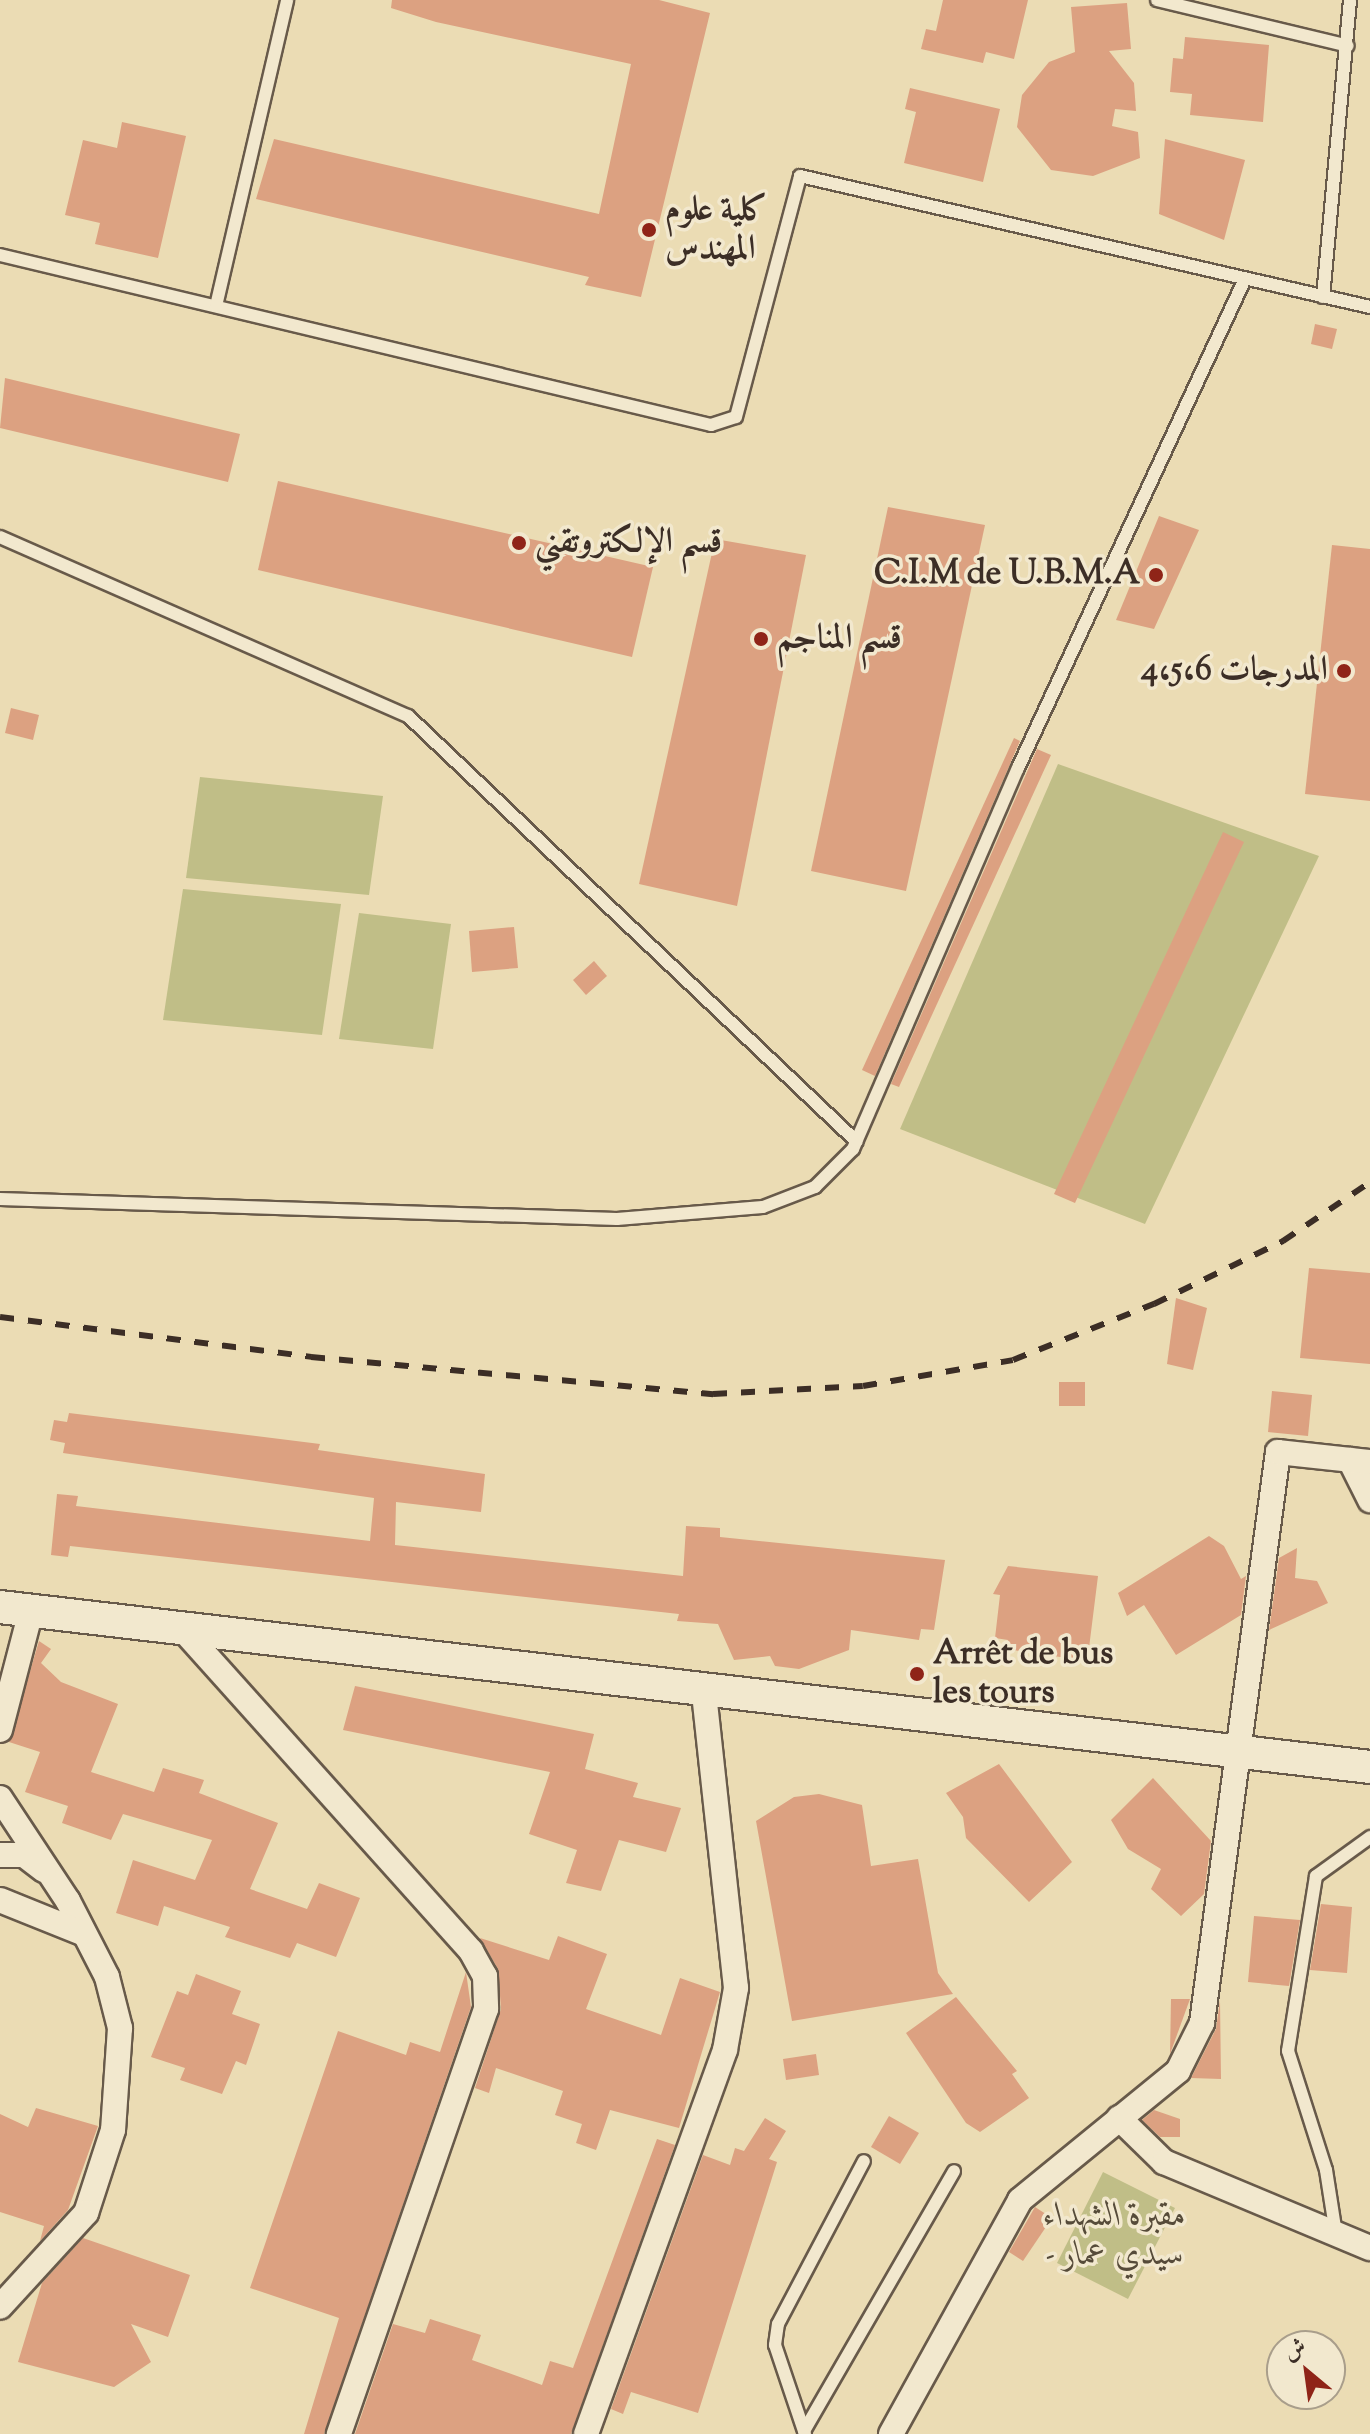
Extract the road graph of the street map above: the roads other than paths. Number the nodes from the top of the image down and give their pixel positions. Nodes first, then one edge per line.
1 (287, 0) edge
2 (1157, 0) edge
3 (1350, 0) edge
4 (1348, 46) junction
5 (0, 255) edge
6 (1244, 281) junction
7 (1323, 297) junction
8 (216, 306) junction
9 (1370, 307) edge
10 (0, 537) edge
11 (856, 1141) junction
12 (0, 1199) edge
13 (1360, 1461) edge
14 (1370, 1500) edge
15 (15, 1609) edge
16 (184, 1631) junction
17 (704, 1693) junction
18 (0, 1730) edge
19 (1235, 1750) junction
20 (1370, 1767) edge
21 (0, 1798) edge
22 (1370, 1837) edge
23 (0, 1855) edge
24 (55, 1878) junction
25 (0, 1900) edge
26 (82, 1933) junction
27 (1119, 2118) junction
28 (864, 2161) dead end
29 (954, 2171) dead end
30 (1336, 2234) junction
31 (1370, 2248) edge
32 (0, 2307) edge
33 (805, 2432) edge
34 (339, 2434) edge
35 (586, 2434) edge
36 (891, 2434) edge

1 - 8 lane
2 - 4 lane
3 - 4 lane
4 - 7 lane
5 - 8 lane
6 - 7 lane
6 - 8 lane
6 - 11 lane
7 - 9 lane
10 - 11 lane
11 - 12 lane
13 - 14 street
13 - 19 street
15 - 16 street
15 - 18 street
16 - 17 street
16 - 34 street
17 - 19 street
17 - 35 street
19 - 20 street
19 - 27 street
21 - 24 street
22 - 30 lane
23 - 24 street
24 - 26 street
25 - 26 street
26 - 32 street
27 - 30 street
27 - 36 street
28 - 33 lane
29 - 33 lane
30 - 31 street

